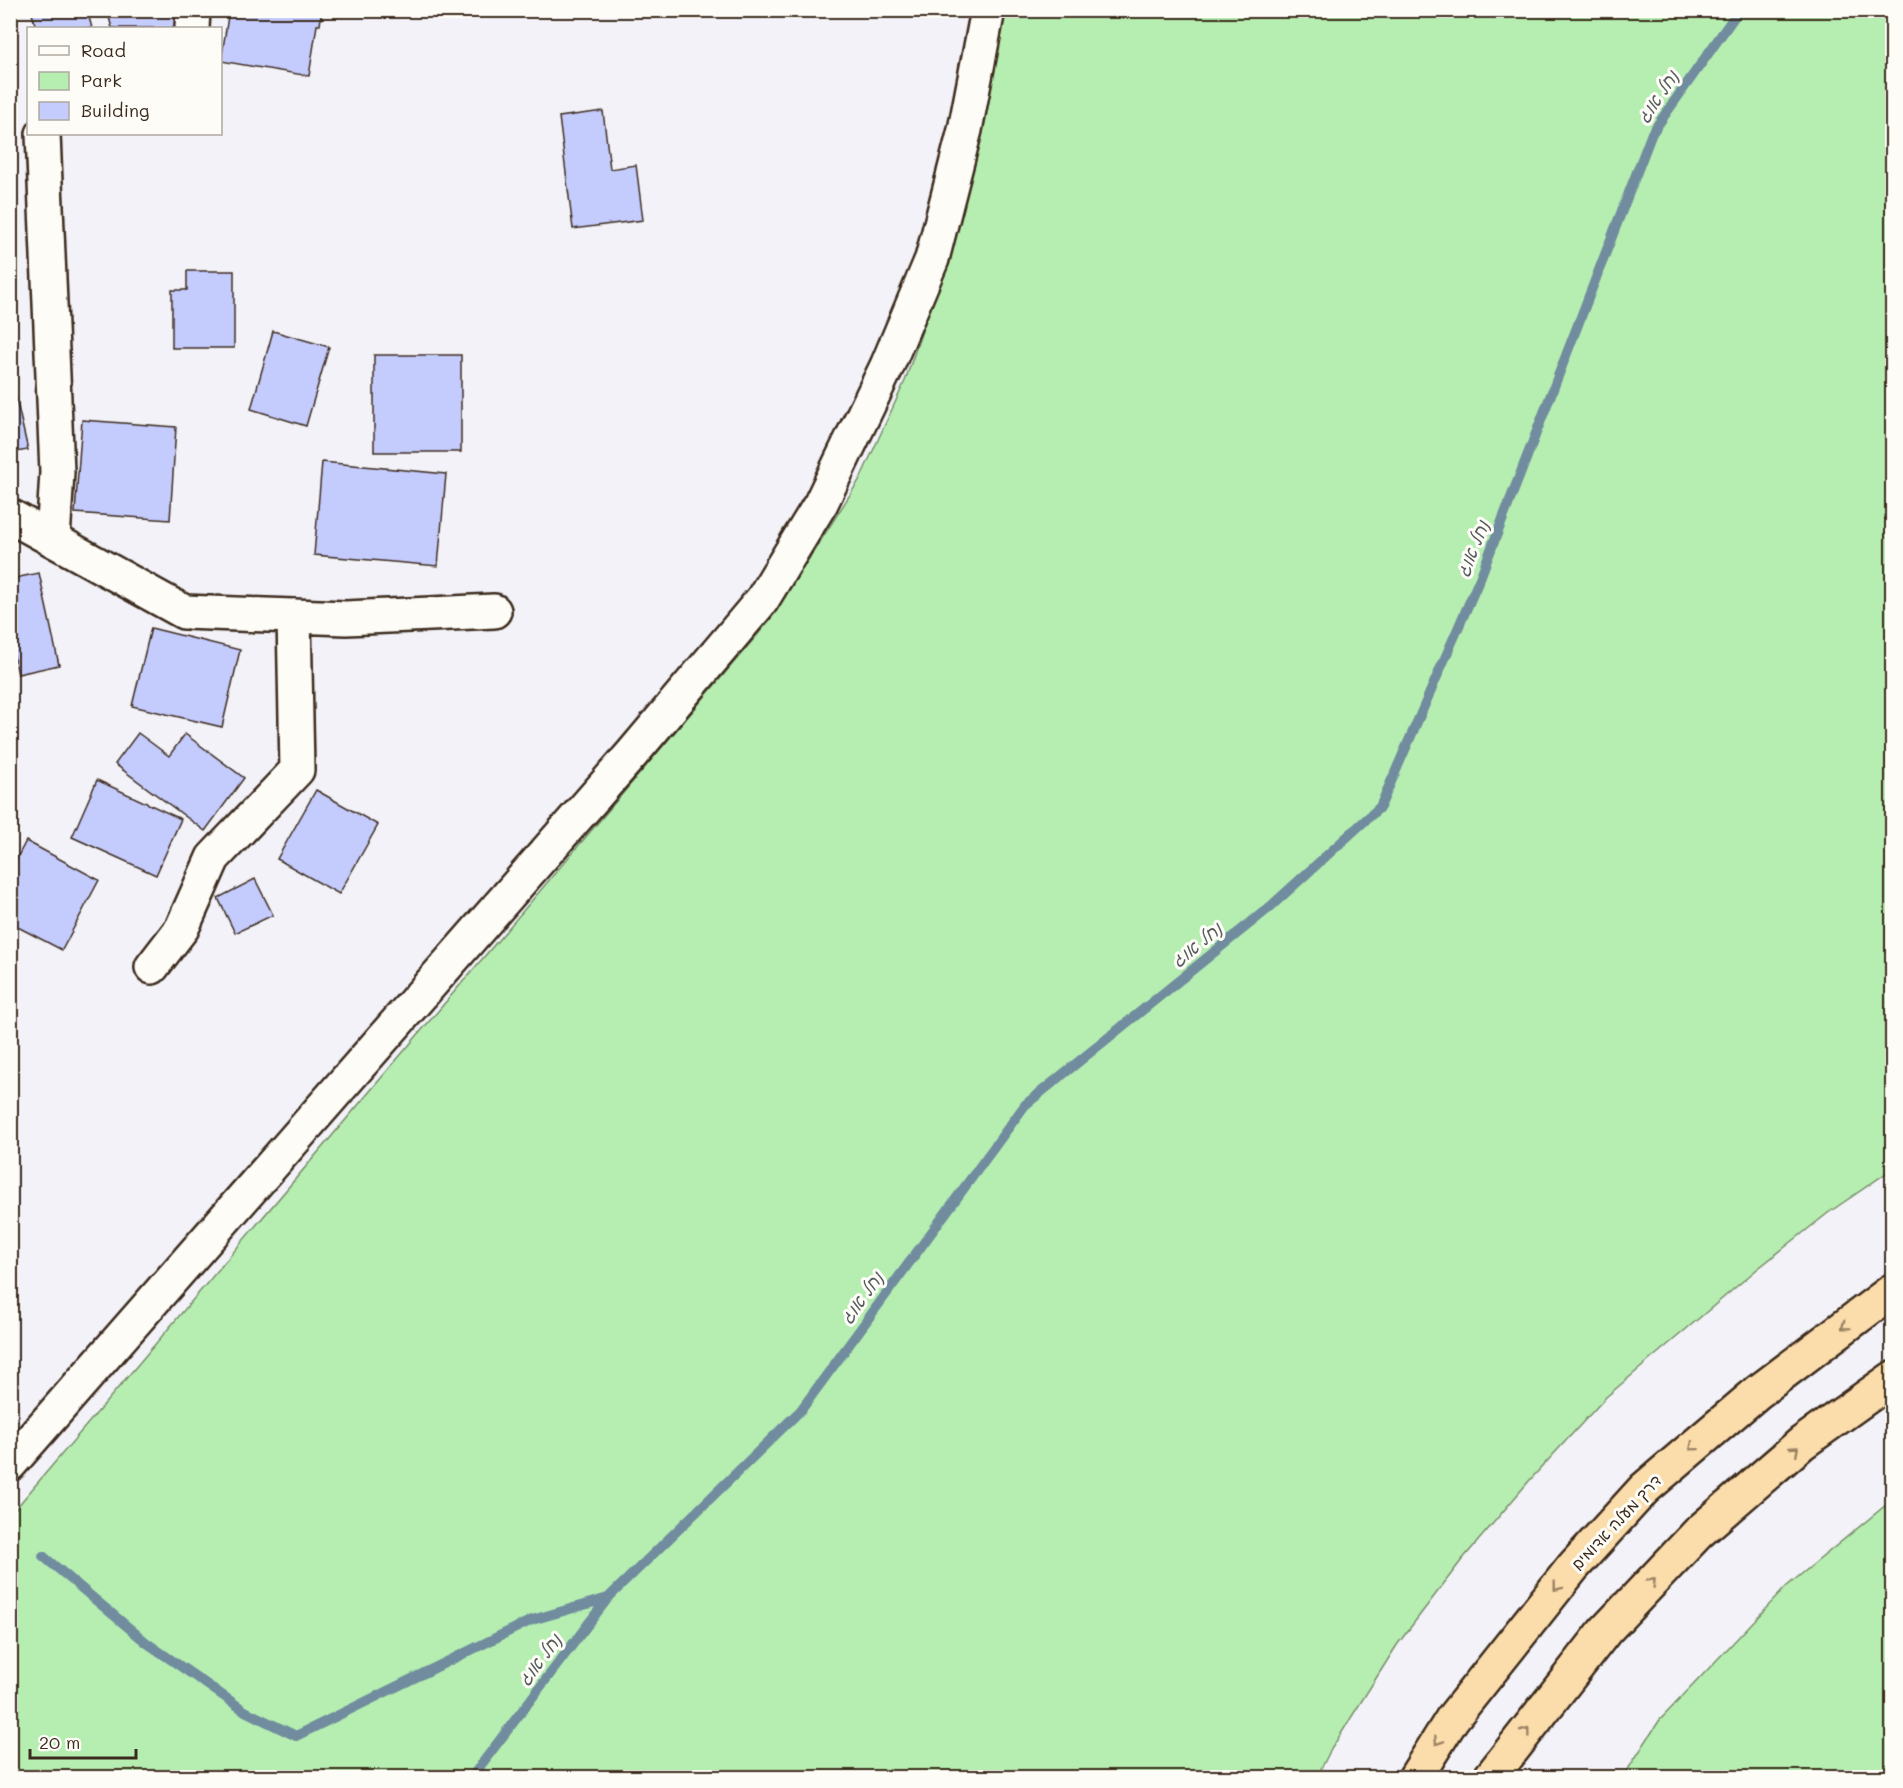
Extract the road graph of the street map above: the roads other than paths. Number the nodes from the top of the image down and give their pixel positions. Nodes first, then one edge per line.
1 (193, 10) edge
2 (988, 10) edge
3 (192, 27) edge
4 (43, 135) edge
5 (10, 516) edge
6 (53, 540) junction
7 (494, 611) dead end
8 (294, 616) junction
9 (152, 967) dead end
10 (1893, 1291) edge
11 (1893, 1379) edge
12 (10, 1464) edge
13 (1415, 1778) edge
14 (1491, 1778) edge

1 - 3 street
2 - 12 street
4 - 6 street
5 - 6 street
6 - 8 street
7 - 8 street
8 - 9 street
10 -> 13 highway, דרך מעלה אדומים
14 -> 11 highway

